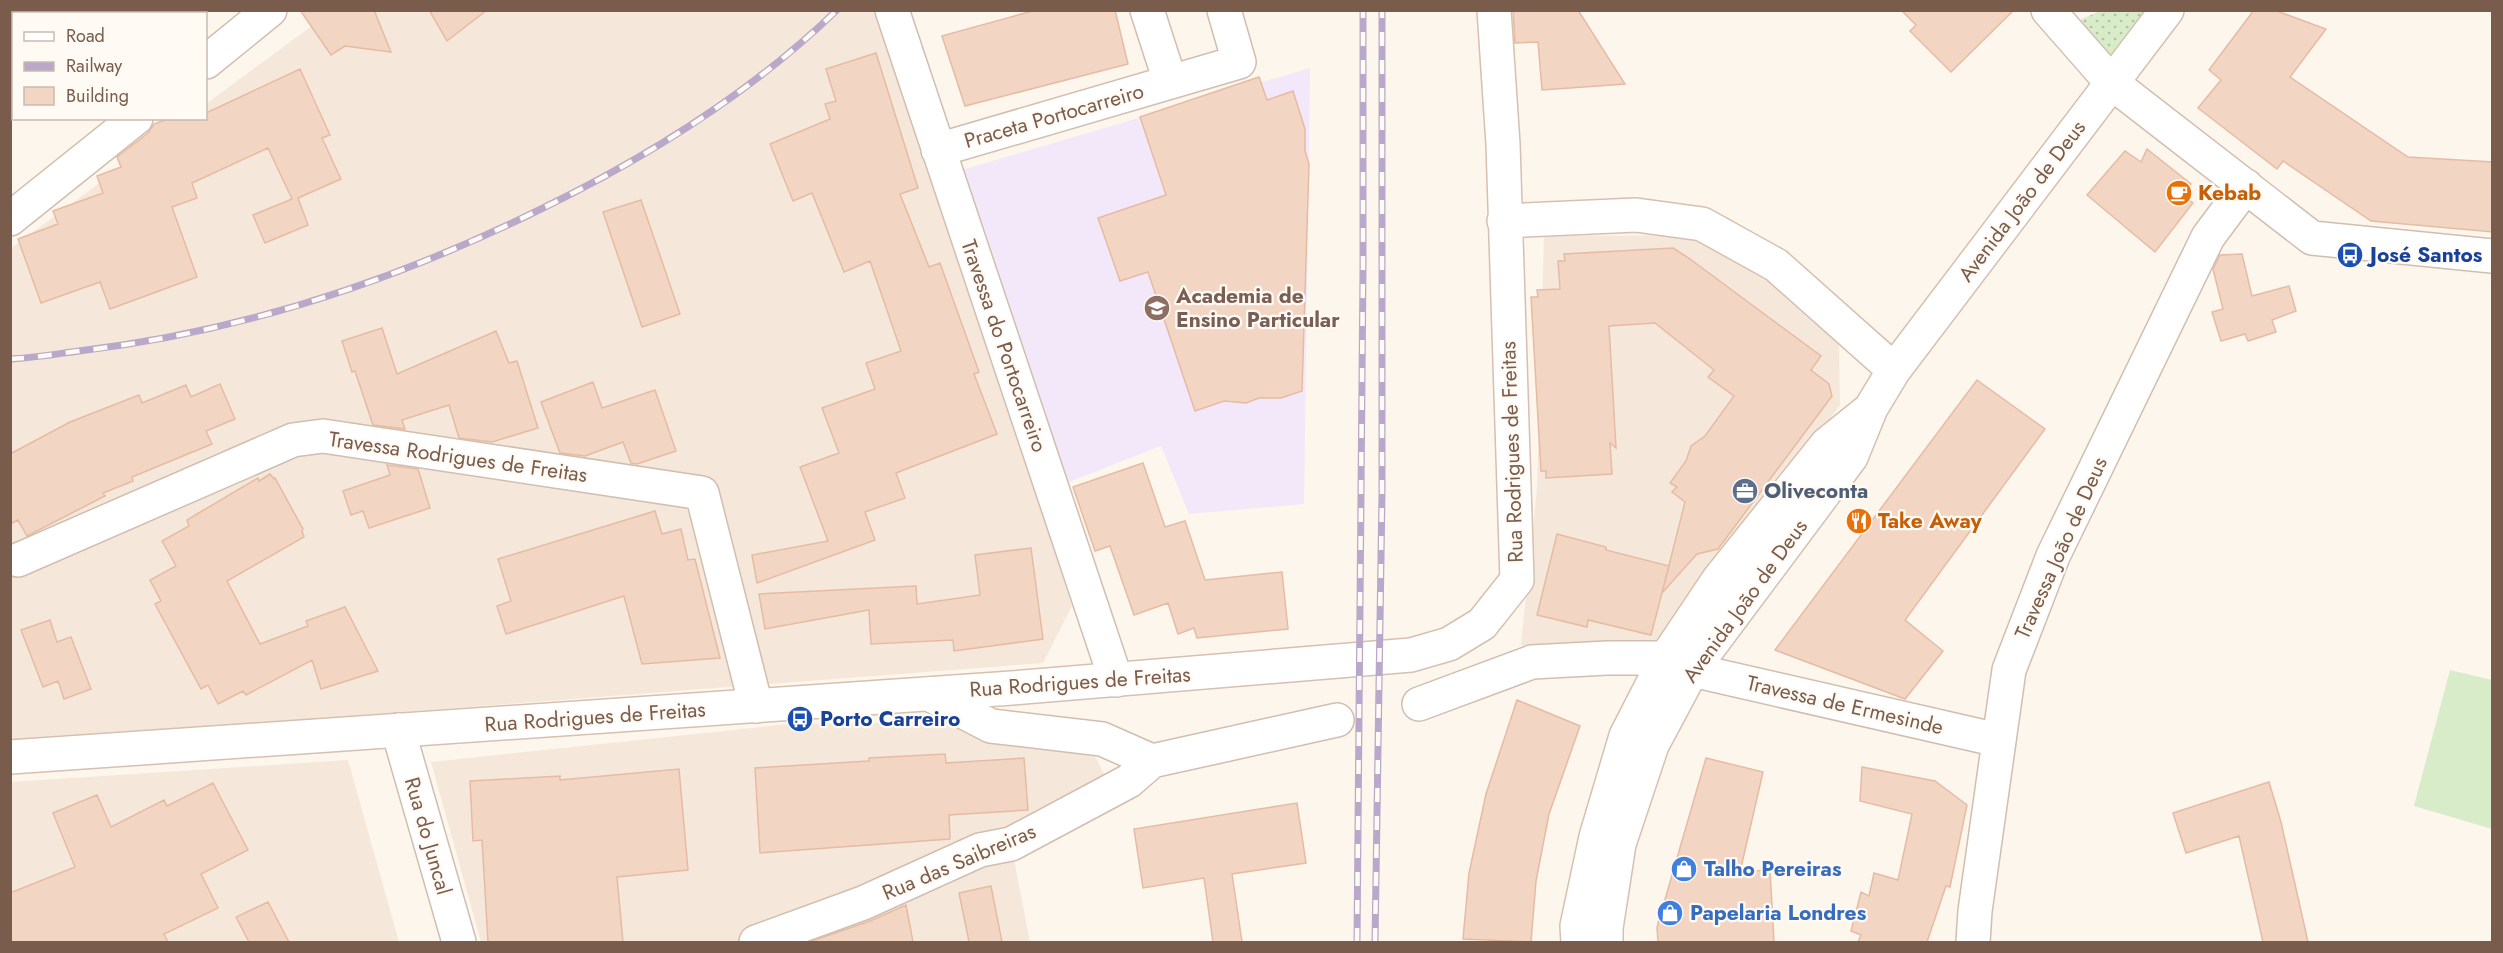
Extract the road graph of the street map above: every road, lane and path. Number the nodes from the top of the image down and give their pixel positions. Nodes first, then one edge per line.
1 (270, 10) edge
2 (892, 10) edge
3 (1148, 10) edge
4 (1224, 10) edge
5 (1494, 10) edge
6 (2049, 10) edge
7 (2168, 10) edge
8 (207, 61) edge
9 (1170, 81) junction
10 (2112, 82) junction
11 (134, 120) edge
12 (938, 150) junction
13 (2246, 186) junction
14 (10, 219) edge
15 (1504, 221) junction
16 (2493, 256) edge
17 (1894, 369) junction
18 (18, 560) dead end
19 (1679, 664) junction
20 (1116, 680) junction
21 (929, 694) junction
22 (1419, 704) dead end
23 (756, 706) junction
24 (1337, 720) dead end
25 (398, 730) junction
26 (1998, 740) junction
27 (10, 757) edge
28 (1152, 761) junction
29 (459, 942) edge
30 (756, 942) edge
31 (1578, 942) edge
32 (1606, 942) edge
33 (1973, 942) edge

1 - 8 street
2 - 12 street, Travessa do Portocarreiro
3 - 9 street, Praceta Portocarreiro
4 - 9 street, Praceta Portocarreiro
5 - 15 street, Rua Rodrigues de Freitas
6 - 10 street
7 - 10 street, Avenida João de Deus
9 - 12 street, Praceta Portocarreiro
10 - 13 street
10 - 17 street, Avenida João de Deus
11 - 14 street
12 - 20 street, Travessa do Portocarreiro
13 - 16 street
13 - 26 street, Travessa João de Deus
15 - 17 street
15 - 20 street, Rua Rodrigues de Freitas
17 - 19 street, Avenida João de Deus
18 - 23 street, Travessa Rodrigues de Freitas
19 - 22 street, Travessa de Ermesinde
19 - 26 street, Travessa de Ermesinde
19 - 31 street, Avenida João de Deus
19 - 32 street, Avenida João de Deus
20 - 21 street, Rua Rodrigues de Freitas
21 - 23 street, Rua Rodrigues de Freitas
21 - 28 street
23 - 25 street, Rua Rodrigues de Freitas
24 - 28 street
25 - 27 street, Rua Rodrigues de Freitas
25 - 29 street, Rua do Juncal
26 - 33 street, Travessa João de Deus
28 - 30 street, Rua das Saibreiras

